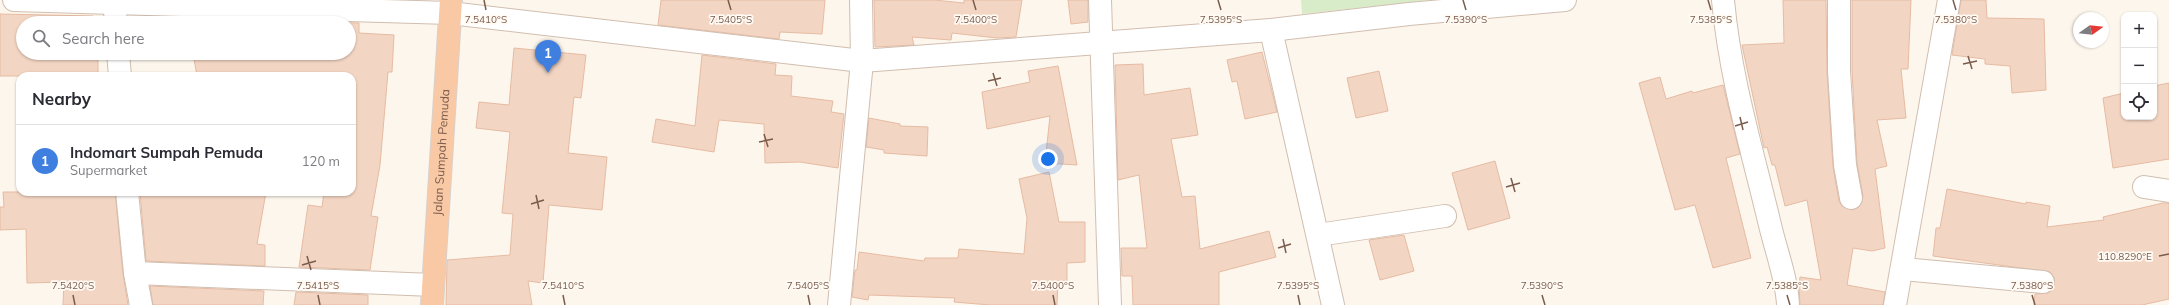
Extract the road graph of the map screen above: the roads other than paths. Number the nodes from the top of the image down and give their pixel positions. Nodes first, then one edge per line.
1 (14, 0) edge
2 (861, 0) edge
3 (1100, 0) edge
4 (1565, 0) edge
5 (1723, 0) edge
6 (1839, 0) edge
7 (1949, 0) edge
8 (451, 6) edge
9 (114, 9) edge
10 (1271, 30) junction
11 (1100, 44) junction
12 (119, 60) edge
13 (862, 61) junction
14 (120, 72) edge
15 (2144, 187) dead end
16 (2169, 191) edge
17 (127, 196) edge
18 (1851, 198) dead end
19 (1445, 216) dead end
20 (1318, 235) junction
21 (1903, 269) junction
22 (135, 273) junction
23 (2043, 282) dead end
24 (432, 295) edge
25 (140, 305) edge
26 (839, 305) edge
27 (1110, 305) edge
28 (1333, 305) edge
29 (1788, 305) edge
30 (1895, 305) edge

1 - 9 street
2 - 13 street
3 - 11 street
4 - 10 street
5 - 29 street
6 - 18 street
7 - 21 street
8 - 9 street
8 - 13 street
8 - 24 highway, Jalan Sumpah Pemuda
10 - 11 street
10 - 20 street
11 - 13 street
11 - 27 street
12 - 14 street
13 - 26 street
15 - 16 street
17 - 22 street
19 - 20 street
20 - 28 street
21 - 23 street
21 - 30 street
22 - 24 street
22 - 25 street

